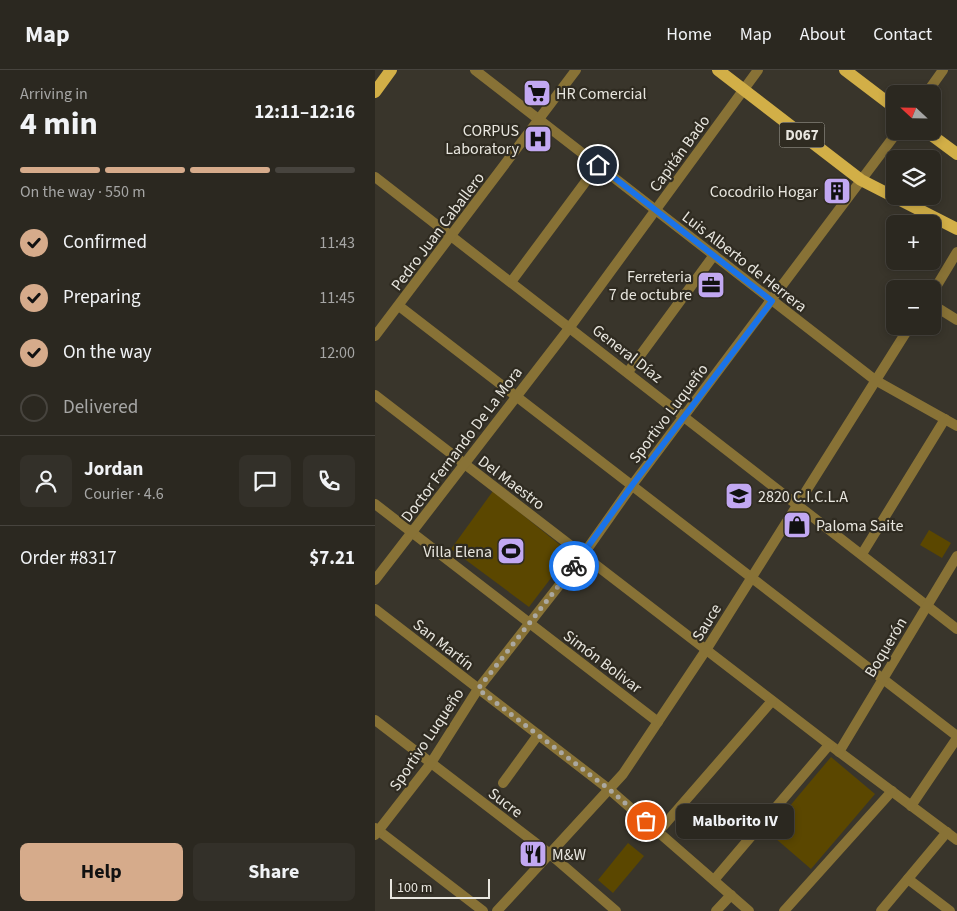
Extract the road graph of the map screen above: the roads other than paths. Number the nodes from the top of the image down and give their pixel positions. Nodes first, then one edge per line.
1 (391, 70) edge
2 (475, 70) edge
3 (576, 70) edge
4 (718, 70) edge
5 (758, 70) edge
6 (845, 70) edge
7 (943, 70) edge
8 (932, 85) edge
9 (744, 89) junction
10 (375, 92) edge
11 (886, 101) edge
12 (539, 120) junction
13 (891, 140) edge
14 (938, 140) edge
15 (957, 154) edge
16 (598, 165) junction
17 (375, 177) edge
18 (861, 180) junction
19 (656, 210) junction
20 (957, 230) edge
21 (452, 237) junction
22 (957, 252) edge
23 (714, 255) junction
24 (940, 280) edge
25 (511, 282) junction
26 (772, 301) junction
27 (399, 306) junction
28 (941, 310) edge
29 (957, 320) edge
30 (570, 327) junction
31 (904, 335) edge
32 (375, 336) edge
33 (628, 372) junction
34 (875, 380) junction
35 (375, 395) edge
36 (517, 395) junction
37 (685, 416) junction
38 (945, 420) junction
39 (957, 426) edge
40 (464, 464) junction
41 (633, 484) junction
42 (375, 504) edge
43 (797, 504) junction
44 (412, 533) junction
45 (862, 554) junction
46 (583, 555) junction
47 (957, 556) edge
48 (752, 576) junction
49 (375, 580) edge
50 (927, 606) junction
51 (375, 610) edge
52 (529, 623) junction
53 (957, 629) edge
54 (706, 650) junction
55 (883, 679) junction
56 (478, 689) junction
57 (772, 701) junction
58 (375, 720) edge
59 (658, 722) junction
60 (538, 735) junction
61 (957, 737) edge
62 (827, 744) junction
63 (839, 752) junction
64 (431, 763) junction
65 (503, 784) dead end
66 (610, 790) junction
67 (892, 791) junction
68 (911, 806) junction
69 (376, 831) edge
70 (658, 832) junction
71 (947, 832) junction
72 (957, 840) edge
73 (550, 854) junction
74 (909, 878) junction
75 (714, 880) junction
76 (731, 895) junction
77 (483, 911) edge
78 (497, 911) edge
79 (616, 911) edge
80 (716, 911) edge
81 (749, 911) edge
82 (784, 911) edge
83 (881, 911) edge
84 (950, 911) edge

1 - 10 main road
2 - 12 street, Luis Alberto de Herrera
3 - 12 street, Pedro Juan Caballero
4 - 9 main road, D067
5 - 9 street, Capitán Bado
6 - 11 main road
7 - 8 street
9 - 18 main road, D067
9 - 19 street, Capitán Bado
12 - 16 street, Luis Alberto de Herrera
12 - 21 street, Pedro Juan Caballero
13 - 18 street, Sportivo Luqueño
14 - 15 main road
16 - 19 street, Luis Alberto de Herrera
16 - 25 street
17 - 21 street, General Díaz
18 - 20 main road, D067
18 - 26 street, Sportivo Luqueño
19 - 23 street, Luis Alberto de Herrera
19 - 30 street, Capitán Bado
21 - 25 street, General Díaz
21 - 27 street, Pedro Juan Caballero
22 - 24 street
23 - 26 street, Luis Alberto de Herrera
23 - 33 street
25 - 30 street, General Díaz
26 - 34 street, Luis Alberto de Herrera
26 - 37 street, Sportivo Luqueño
27 - 32 street, Pedro Juan Caballero
27 - 36 street
28 - 29 street
30 - 33 street, General Díaz
30 - 36 street, Doctor Fernando De La Mora
31 - 34 street, Sauce
33 - 37 street, General Díaz
34 - 38 street, Luis Alberto de Herrera
34 - 43 street, Sauce
35 - 40 street, Del Maestro
36 - 40 street, Doctor Fernando De La Mora
36 - 41 street
37 - 41 street, Sportivo Luqueño
37 - 43 street, General Díaz
38 - 39 street, Luis Alberto de Herrera
38 - 45 street
40 - 44 street, Doctor Fernando De La Mora
40 - 46 street, Del Maestro
41 - 46 street, Sportivo Luqueño
41 - 48 street
42 - 44 street, Simón Bolivar
43 - 45 street, General Díaz
43 - 48 street, Sauce
44 - 49 street, Doctor Fernando De La Mora
44 - 52 street, Simón Bolivar
45 - 50 street, General Díaz
46 - 52 street, Sportivo Luqueño
46 - 54 street, Del Maestro
47 - 50 street, Boquerón
48 - 54 street, Sauce
48 - 55 street
50 - 53 street, General Díaz
50 - 55 street, Boquerón
51 - 56 street, San Martín
52 - 56 street, Sportivo Luqueño
52 - 59 street, Simón Bolivar
54 - 57 street, Del Maestro
54 - 59 street, Sauce
55 - 61 street
55 - 63 street, Boquerón
56 - 60 street, San Martín
56 - 64 street, Sportivo Luqueño
57 - 62 street, Del Maestro
57 - 70 street
58 - 64 street, Sucre
59 - 66 street, Sauce
60 - 65 street
60 - 66 street, San Martín
61 - 68 street
62 - 63 street, Del Maestro
62 - 75 street
63 - 67 street, Del Maestro
64 - 69 street, Sportivo Luqueño
64 - 73 street, Sucre
66 - 70 street, San Martín
66 - 73 street, Sauce
67 - 68 street, Del Maestro
67 - 82 street
68 - 71 street, Del Maestro
69 - 77 street
70 - 75 street, San Martín
71 - 72 street, Del Maestro
71 - 74 street
73 - 78 street, Sauce
73 - 79 street, Sucre
74 - 83 street
74 - 84 street
75 - 76 street, San Martín
76 - 80 street
76 - 81 street, San Martín

